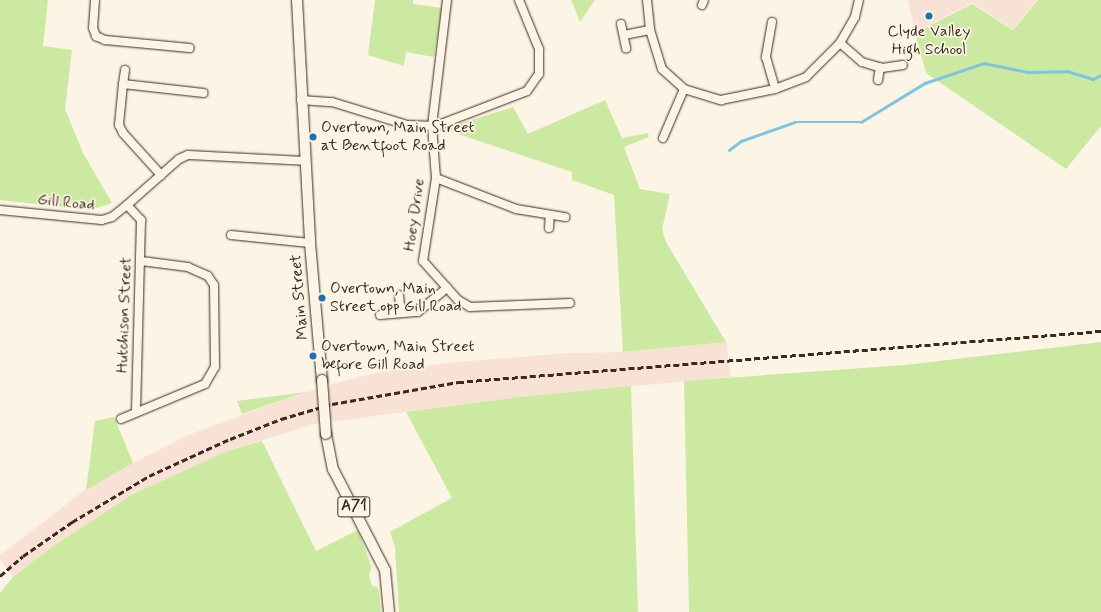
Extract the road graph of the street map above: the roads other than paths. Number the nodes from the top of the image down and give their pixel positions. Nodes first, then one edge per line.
1 (95, 0) edge
2 (297, 0) edge
3 (447, 0) edge
4 (519, 0) edge
5 (647, 0) edge
6 (859, 0) edge
7 (772, 22) dead end
8 (620, 24) dead end
9 (650, 30) junction
10 (624, 35) junction
11 (840, 43) junction
12 (190, 48) dead end
13 (626, 48) dead end
14 (903, 65) dead end
15 (880, 67) junction
16 (125, 70) dead end
17 (878, 80) dead end
18 (123, 84) junction
19 (684, 89) junction
20 (775, 89) junction
21 (203, 93) dead end
22 (301, 100) junction
23 (432, 126) junction
24 (663, 138) dead end
25 (305, 161) junction
26 (161, 175) junction
27 (436, 178) junction
28 (127, 205) junction
29 (0, 210) edge
30 (550, 215) junction
31 (565, 217) dead end
32 (549, 228) dead end
33 (231, 235) dead end
34 (310, 243) junction
35 (141, 261) junction
36 (447, 288) junction
37 (399, 295) dead end
38 (570, 303) dead end
39 (402, 313) junction
40 (380, 315) dead end
41 (136, 412) junction
42 (121, 419) dead end
43 (390, 612) edge

1 - 12 street
2 - 22 main road, Main Street / A71
3 - 23 street, Hoey Drive
4 - 23 street
5 - 9 street
6 - 11 street
7 - 20 street
8 - 10 street
9 - 10 street
9 - 19 street
10 - 13 street
11 - 15 street
11 - 20 street
14 - 15 street
15 - 17 street
16 - 18 street
18 - 21 street
18 - 26 street
19 - 20 street
19 - 24 street
22 - 23 street
22 - 25 main road, Main Street / A71
23 - 27 street, Hoey Drive
25 - 26 street, Gill Road
25 - 34 main road, Main Street / A71
26 - 28 street, Gill Road
27 - 30 street
27 - 36 street, Hoey Drive
28 - 29 street, Gill Road
28 - 35 street, Hutchison Street
30 - 31 street
30 - 32 street
33 - 34 street
34 - 43 main road, Main Street / A71, bridge
35 - 41 street, Hutchison Street
35 - 41 street
36 - 38 street, Hoey Drive
36 - 39 street
37 - 39 street
39 - 40 street
41 - 42 street

